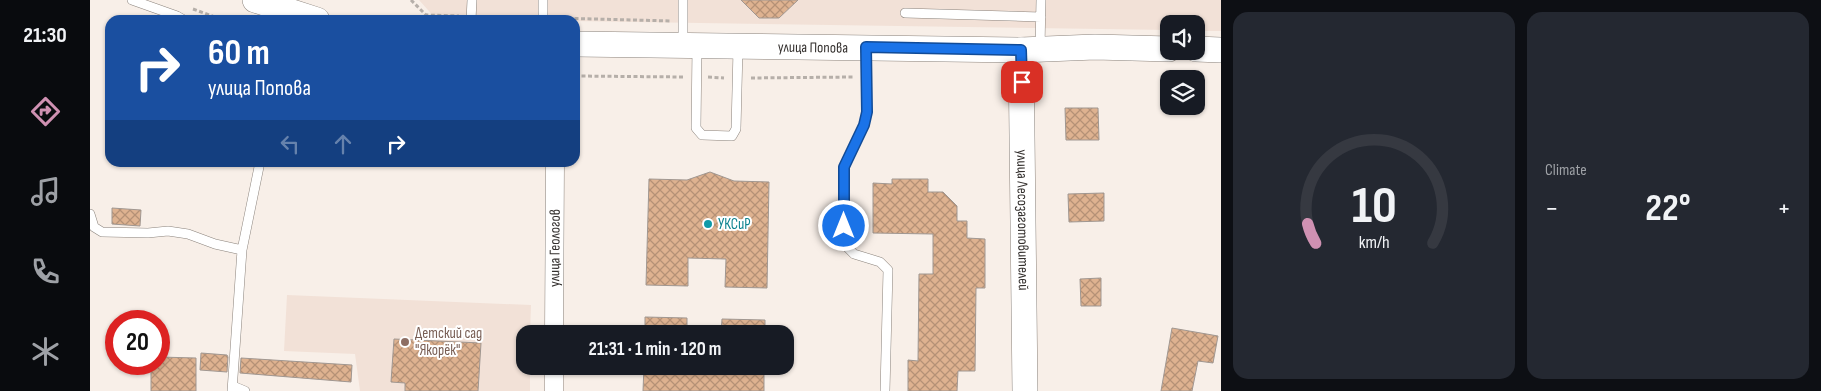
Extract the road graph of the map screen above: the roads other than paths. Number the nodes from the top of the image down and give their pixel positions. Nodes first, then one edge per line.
1 (132, 0) edge
2 (255, 0) edge
3 (472, 0) edge
4 (543, 0) edge
5 (683, 0) edge
6 (1041, 0) edge
7 (286, 10) edge
8 (905, 13) dead end
9 (174, 15) edge
10 (302, 15) edge
11 (471, 15) edge
12 (543, 15) edge
13 (1041, 17) junction
14 (580, 44) edge
15 (690, 45) junction
16 (738, 46) junction
17 (866, 47) junction
18 (1160, 48) edge
19 (1031, 49) junction
20 (1205, 49) edge
21 (1221, 50) edge
22 (259, 167) edge
23 (555, 167) edge
24 (90, 214) edge
25 (242, 250) junction
26 (554, 325) edge
27 (554, 375) edge
28 (233, 388) edge
29 (245, 391) edge
30 (554, 391) edge
31 (885, 391) edge
32 (1025, 391) edge

1 - 9 lane
2 - 7 main road
3 - 11 lane
4 - 12 lane
5 - 15 lane
6 - 13 lane
7 - 10 main road
8 - 13 lane
13 - 19 lane
14 - 15 main road, улица Попова
15 - 16 main road, улица Попова
15 - 16 lane
16 - 17 main road, улица Попова
17 - 19 main road, улица Попова
17 - 31 lane
18 - 19 main road, улица Попова
19 - 32 main road, улица Лесозаготовителей
20 - 21 main road
22 - 25 lane
23 - 26 street, улица Геологов
24 - 25 lane
25 - 28 lane
27 - 30 street
28 - 29 lane

